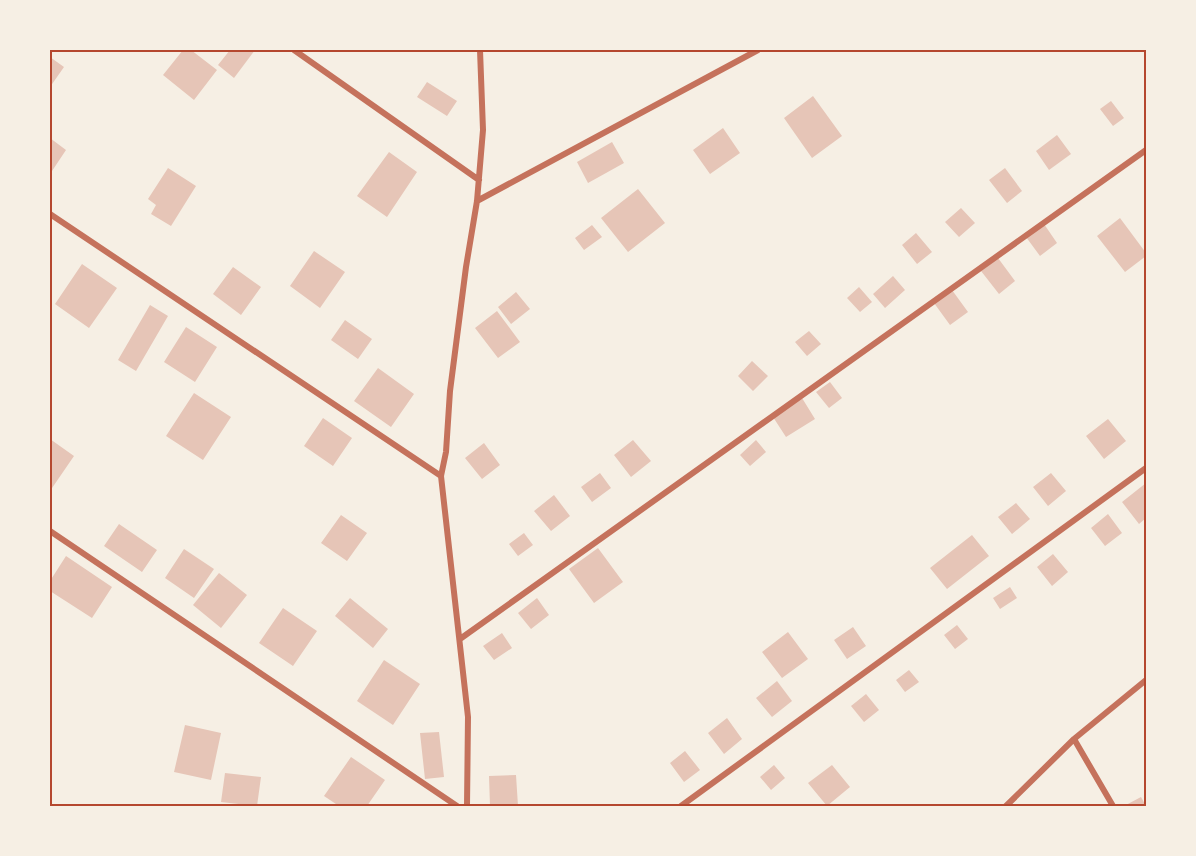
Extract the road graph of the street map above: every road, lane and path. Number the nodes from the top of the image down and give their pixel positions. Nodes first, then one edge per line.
1 (294, 50) edge
2 (480, 50) edge
3 (758, 50) edge
4 (1146, 150) edge
5 (479, 180) junction
6 (477, 201) junction
7 (50, 214) edge
8 (1146, 468) edge
9 (441, 476) junction
10 (50, 531) edge
11 (460, 639) junction
12 (1146, 680) edge
13 (1074, 739) junction
14 (457, 807) edge
15 (467, 807) edge
16 (681, 807) edge
17 (1006, 807) edge
18 (1113, 807) edge

1 - 5 street
2 - 5 street
3 - 6 street
4 - 11 street
5 - 6 street
6 - 9 street
7 - 9 street
8 - 16 street
9 - 11 street
10 - 14 street
11 - 15 street
12 - 13 street
13 - 17 street
13 - 18 street

